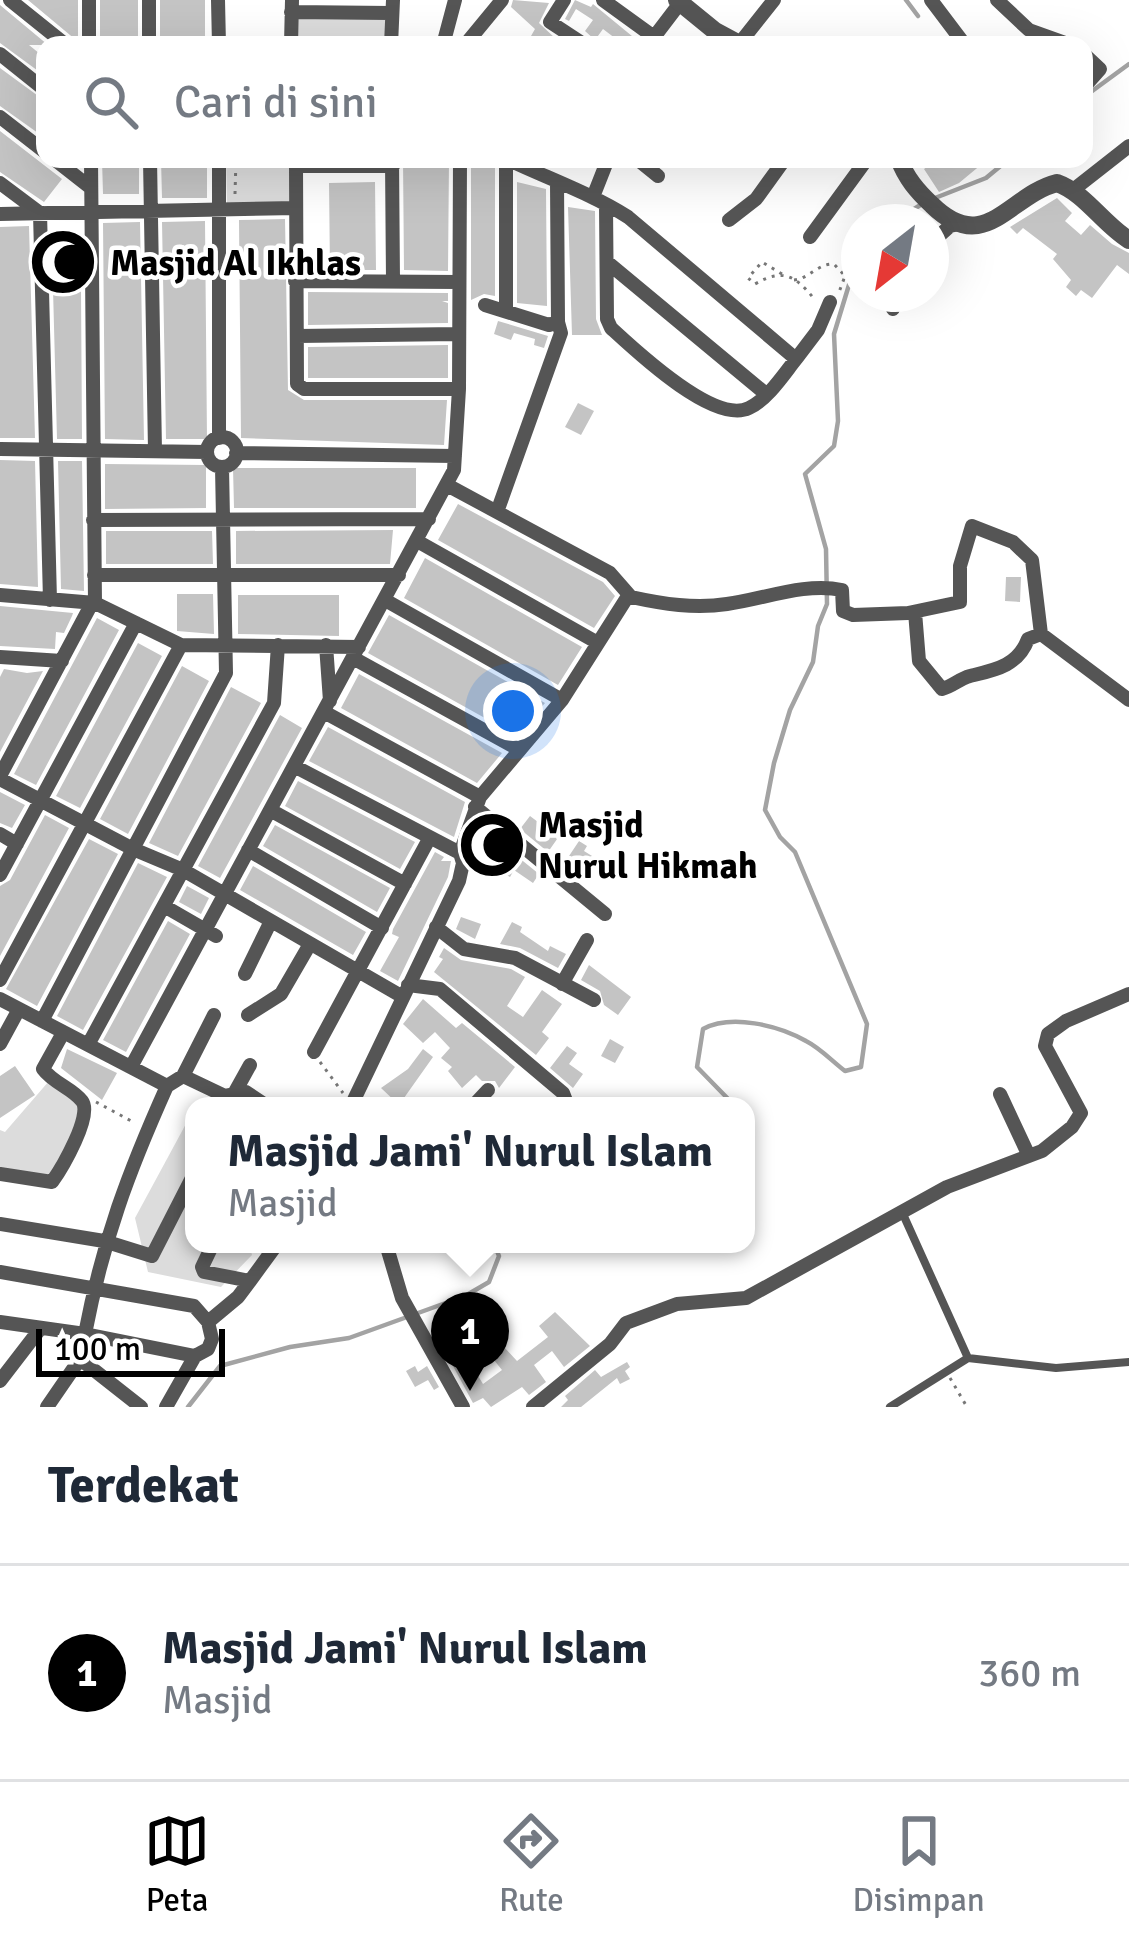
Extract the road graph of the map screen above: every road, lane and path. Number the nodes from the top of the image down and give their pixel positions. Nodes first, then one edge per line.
1 (10, 0) edge
2 (88, 0) edge
3 (149, 0) edge
4 (218, 0) edge
5 (454, 0) edge
6 (502, 0) edge
7 (564, 0) edge
8 (603, 0) edge
9 (774, 0) edge
10 (931, 0) edge
11 (997, 0) edge
12 (678, 1) edge
13 (291, 6) edge
14 (391, 7) edge
15 (56, 36) edge
16 (89, 36) edge
17 (149, 36) edge
18 (218, 36) edge
19 (445, 36) edge
20 (472, 36) edge
21 (571, 36) edge
22 (645, 36) edge
23 (654, 36) edge
24 (727, 36) edge
25 (747, 36) edge
26 (958, 36) edge
27 (1046, 36) edge
28 (0, 54) edge
29 (36, 84) edge
30 (0, 117) edge
31 (36, 145) edge
32 (1129, 146) edge
33 (65, 168) edge
34 (91, 168) edge
35 (150, 168) edge
36 (220, 168) edge
37 (234, 168) edge
38 (296, 168) edge
39 (393, 168) edge
40 (460, 168) edge
41 (506, 168) edge
42 (526, 168) edge
43 (606, 168) edge
44 (648, 168) edge
45 (778, 168) edge
46 (861, 168) edge
47 (908, 168) edge
48 (658, 176) dead end
49 (557, 182) junction
50 (0, 183) edge
51 (91, 188) junction
52 (1073, 190) junction
53 (600, 201) junction
54 (227, 208) junction
55 (296, 208) junction
56 (150, 210) junction
57 (92, 212) junction
58 (40, 213) junction
59 (0, 214) edge
60 (729, 220) dead end
61 (959, 224) junction
62 (949, 227) edge
63 (811, 237) dead end
64 (1129, 240) edge
65 (608, 262) junction
66 (782, 274) junction
67 (794, 280) junction
68 (295, 281) junction
69 (393, 281) junction
70 (459, 282) junction
71 (830, 302) junction
72 (485, 305) dead end
73 (506, 310) junction
74 (558, 322) junction
75 (459, 334) junction
76 (297, 336) junction
77 (796, 359) junction
78 (459, 389) junction
79 (766, 394) junction
80 (219, 438) junction
81 (0, 449) edge
82 (45, 450) junction
83 (91, 450) junction
84 (155, 451) junction
85 (207, 452) junction
86 (236, 453) junction
87 (455, 456) junction
88 (222, 467) junction
89 (447, 484) junction
90 (497, 512) junction
91 (223, 519) junction
92 (429, 519) junction
93 (93, 520) junction
94 (417, 541) junction
95 (94, 575) junction
96 (399, 575) junction
97 (224, 576) junction
98 (0, 595) edge
99 (628, 596) junction
100 (50, 600) junction
101 (386, 600) junction
102 (93, 604) junction
103 (915, 612) junction
104 (136, 623) junction
105 (1041, 634) junction
106 (598, 643) junction
107 (181, 645) junction
108 (225, 645) junction
109 (278, 645) junction
110 (326, 645) junction
111 (356, 653) junction
112 (2, 660) edge
113 (62, 661) junction
114 (562, 700) junction
115 (1129, 700) edge
116 (327, 707) junction
117 (518, 749) junction
118 (294, 766) junction
119 (0, 777) edge
120 (40, 800) junction
121 (477, 802) junction
122 (270, 810) junction
123 (85, 824) junction
124 (0, 834) edge
125 (429, 839) junction
126 (17, 844) junction
127 (133, 849) junction
128 (248, 850) junction
129 (460, 853) junction
130 (183, 870) junction
131 (0, 875) edge
132 (405, 884) junction
133 (224, 892) junction
134 (164, 907) junction
135 (605, 914) dead end
136 (270, 923) junction
137 (436, 927) junction
138 (382, 928) junction
139 (210, 932) junction
140 (587, 940) dead end
141 (310, 944) junction
142 (358, 972) junction
143 (245, 974) dead end
144 (0, 980) edge
145 (562, 984) junction
146 (405, 991) junction
147 (1129, 994) edge
148 (0, 999) edge
149 (594, 1000) dead end
150 (19, 1009) junction
151 (214, 1015) dead end
152 (248, 1015) dead end
153 (42, 1021) junction
154 (63, 1033) junction
155 (89, 1043) junction
156 (0, 1044) edge
157 (314, 1052) joint
158 (250, 1065) dead end
159 (131, 1067) junction
160 (183, 1076) junction
161 (167, 1085) junction
162 (488, 1090) dead end
163 (235, 1093) junction
164 (1000, 1094) dead end
165 (254, 1097) edge
166 (345, 1097) edge
167 (355, 1097) edge
168 (481, 1097) edge
169 (565, 1097) edge
170 (81, 1100) junction
171 (147, 1130) junction
172 (1029, 1156) junction
173 (2, 1174) edge
174 (0, 1191) edge
175 (185, 1192) edge
176 (902, 1211) junction
177 (0, 1224) edge
178 (104, 1241) junction
179 (209, 1253) edge
180 (270, 1253) edge
181 (389, 1253) edge
182 (0, 1272) edge
183 (250, 1281) junction
184 (94, 1288) junction
185 (0, 1322) edge
186 (208, 1322) junction
187 (40, 1329) junction
188 (85, 1334) junction
189 (195, 1356) junction
190 (968, 1358) junction
191 (80, 1359) junction
192 (1129, 1363) edge
193 (946, 1371) junction
194 (0, 1381) edge
195 (52, 1405) edge
196 (142, 1407) edge
197 (166, 1407) edge
198 (464, 1407) edge
199 (532, 1407) edge
200 (890, 1407) edge
201 (967, 1407) edge

1 - 15 street
2 - 16 street
3 - 17 street
4 - 18 street
5 - 19 street
6 - 20 street
7 - 21 street
8 - 22 street
9 - 25 street
10 - 26 street
11 - 27 street
12 - 23 street
12 - 24 street
13 - 14 street
28 - 29 street
30 - 31 street
32 - 52 street
33 - 51 street
34 - 51 street
35 - 56 street
36 - 54 street
37 - 54 path
38 - 55 street
39 - 69 street
40 - 70 street
41 - 73 street
42 - 49 street
43 - 53 street
44 - 48 street
45 - 60 street
46 - 63 street
47 - 61 street
49 - 53 street
49 - 74 street
50 - 58 street
51 - 57 street
52 - 61 street
52 - 64 street
53 - 65 street
53 - 77 street
54 - 55 street
54 - 56 street
54 - 80 street
55 - 68 street
56 - 57 street
56 - 84 street
57 - 58 street
57 - 83 street
58 - 59 street
58 - 82 street
61 - 62 street
65 - 79 street
65 - 79 street
66 - 66 path
66 - 67 path
67 - 71 path
67 - 71 path
68 - 69 street
68 - 76 street
69 - 70 street
70 - 75 street
71 - 77 street
72 - 73 street
73 - 74 street
74 - 90 street
75 - 76 street
75 - 78 street
76 - 78 street
77 - 79 street
78 - 87 street
80 - 85 street
80 - 86 street
81 - 82 street
82 - 83 street
82 - 100 street
83 - 84 street
83 - 93 street
84 - 85 street
85 - 88 street
86 - 87 street
86 - 88 street
87 - 89 street
88 - 91 street
89 - 90 street
89 - 92 street
90 - 99 street
91 - 92 street
91 - 93 street
91 - 97 street
92 - 94 street
93 - 95 street
94 - 96 street
94 - 106 street
95 - 97 street
95 - 102 street
96 - 97 street
96 - 101 street
97 - 108 street
98 - 100 street
99 - 103 street
99 - 106 street
100 - 102 street
101 - 111 street
101 - 114 street
102 - 104 street
102 - 113 street
103 - 105 street
103 - 105 street
104 - 107 street
104 - 120 street
105 - 115 street
106 - 114 street
107 - 108 street
107 - 123 street
108 - 109 street
108 - 127 street
109 - 110 street
109 - 130 street
110 - 111 street
110 - 116 street
111 - 116 street
111 - 117 street
112 - 113 street
113 - 119 street
114 - 117 street
116 - 118 street
116 - 121 street
117 - 121 street
118 - 122 street
118 - 125 street
119 - 120 street
120 - 123 street
120 - 126 street
121 - 129 street
121 - 135 street
122 - 128 street
122 - 132 street
123 - 127 street
123 - 144 street
124 - 126 street
125 - 129 street
125 - 132 street
126 - 131 street
127 - 130 street
127 - 153 street
128 - 133 street
128 - 138 street
129 - 137 street
130 - 133 street
130 - 134 street
132 - 138 street
133 - 136 street
133 - 139 street
134 - 139 street
134 - 155 street
136 - 141 street
136 - 143 street
137 - 145 street
137 - 146 street
138 - 142 street
139 - 159 street
140 - 145 street
141 - 142 street
141 - 152 street
142 - 146 street
142 - 157 street
145 - 149 street
146 - 167 street
146 - 169 street
147 - 172 street
148 - 150 street
150 - 153 street
150 - 156 street
151 - 160 street
153 - 154 street
154 - 155 street
154 - 170 street
155 - 159 street
157 - 166 path
158 - 163 street
159 - 161 street
160 - 161 street
160 - 163 street
161 - 171 street
162 - 168 street
163 - 165 street
164 - 172 street
170 - 171 path
170 - 173 street
171 - 178 street
172 - 176 street
173 - 174 street
175 - 178 street
176 - 190 lane
176 - 199 street
177 - 178 street
178 - 184 street
179 - 183 street
180 - 183 street
181 - 198 street
182 - 184 street
183 - 186 street
184 - 186 street
184 - 188 street
185 - 187 street
186 - 189 street
187 - 188 street
187 - 194 street
188 - 189 street
188 - 191 street
189 - 197 street
190 - 192 lane
190 - 193 lane
191 - 195 street
191 - 196 street
193 - 200 lane
193 - 201 path

